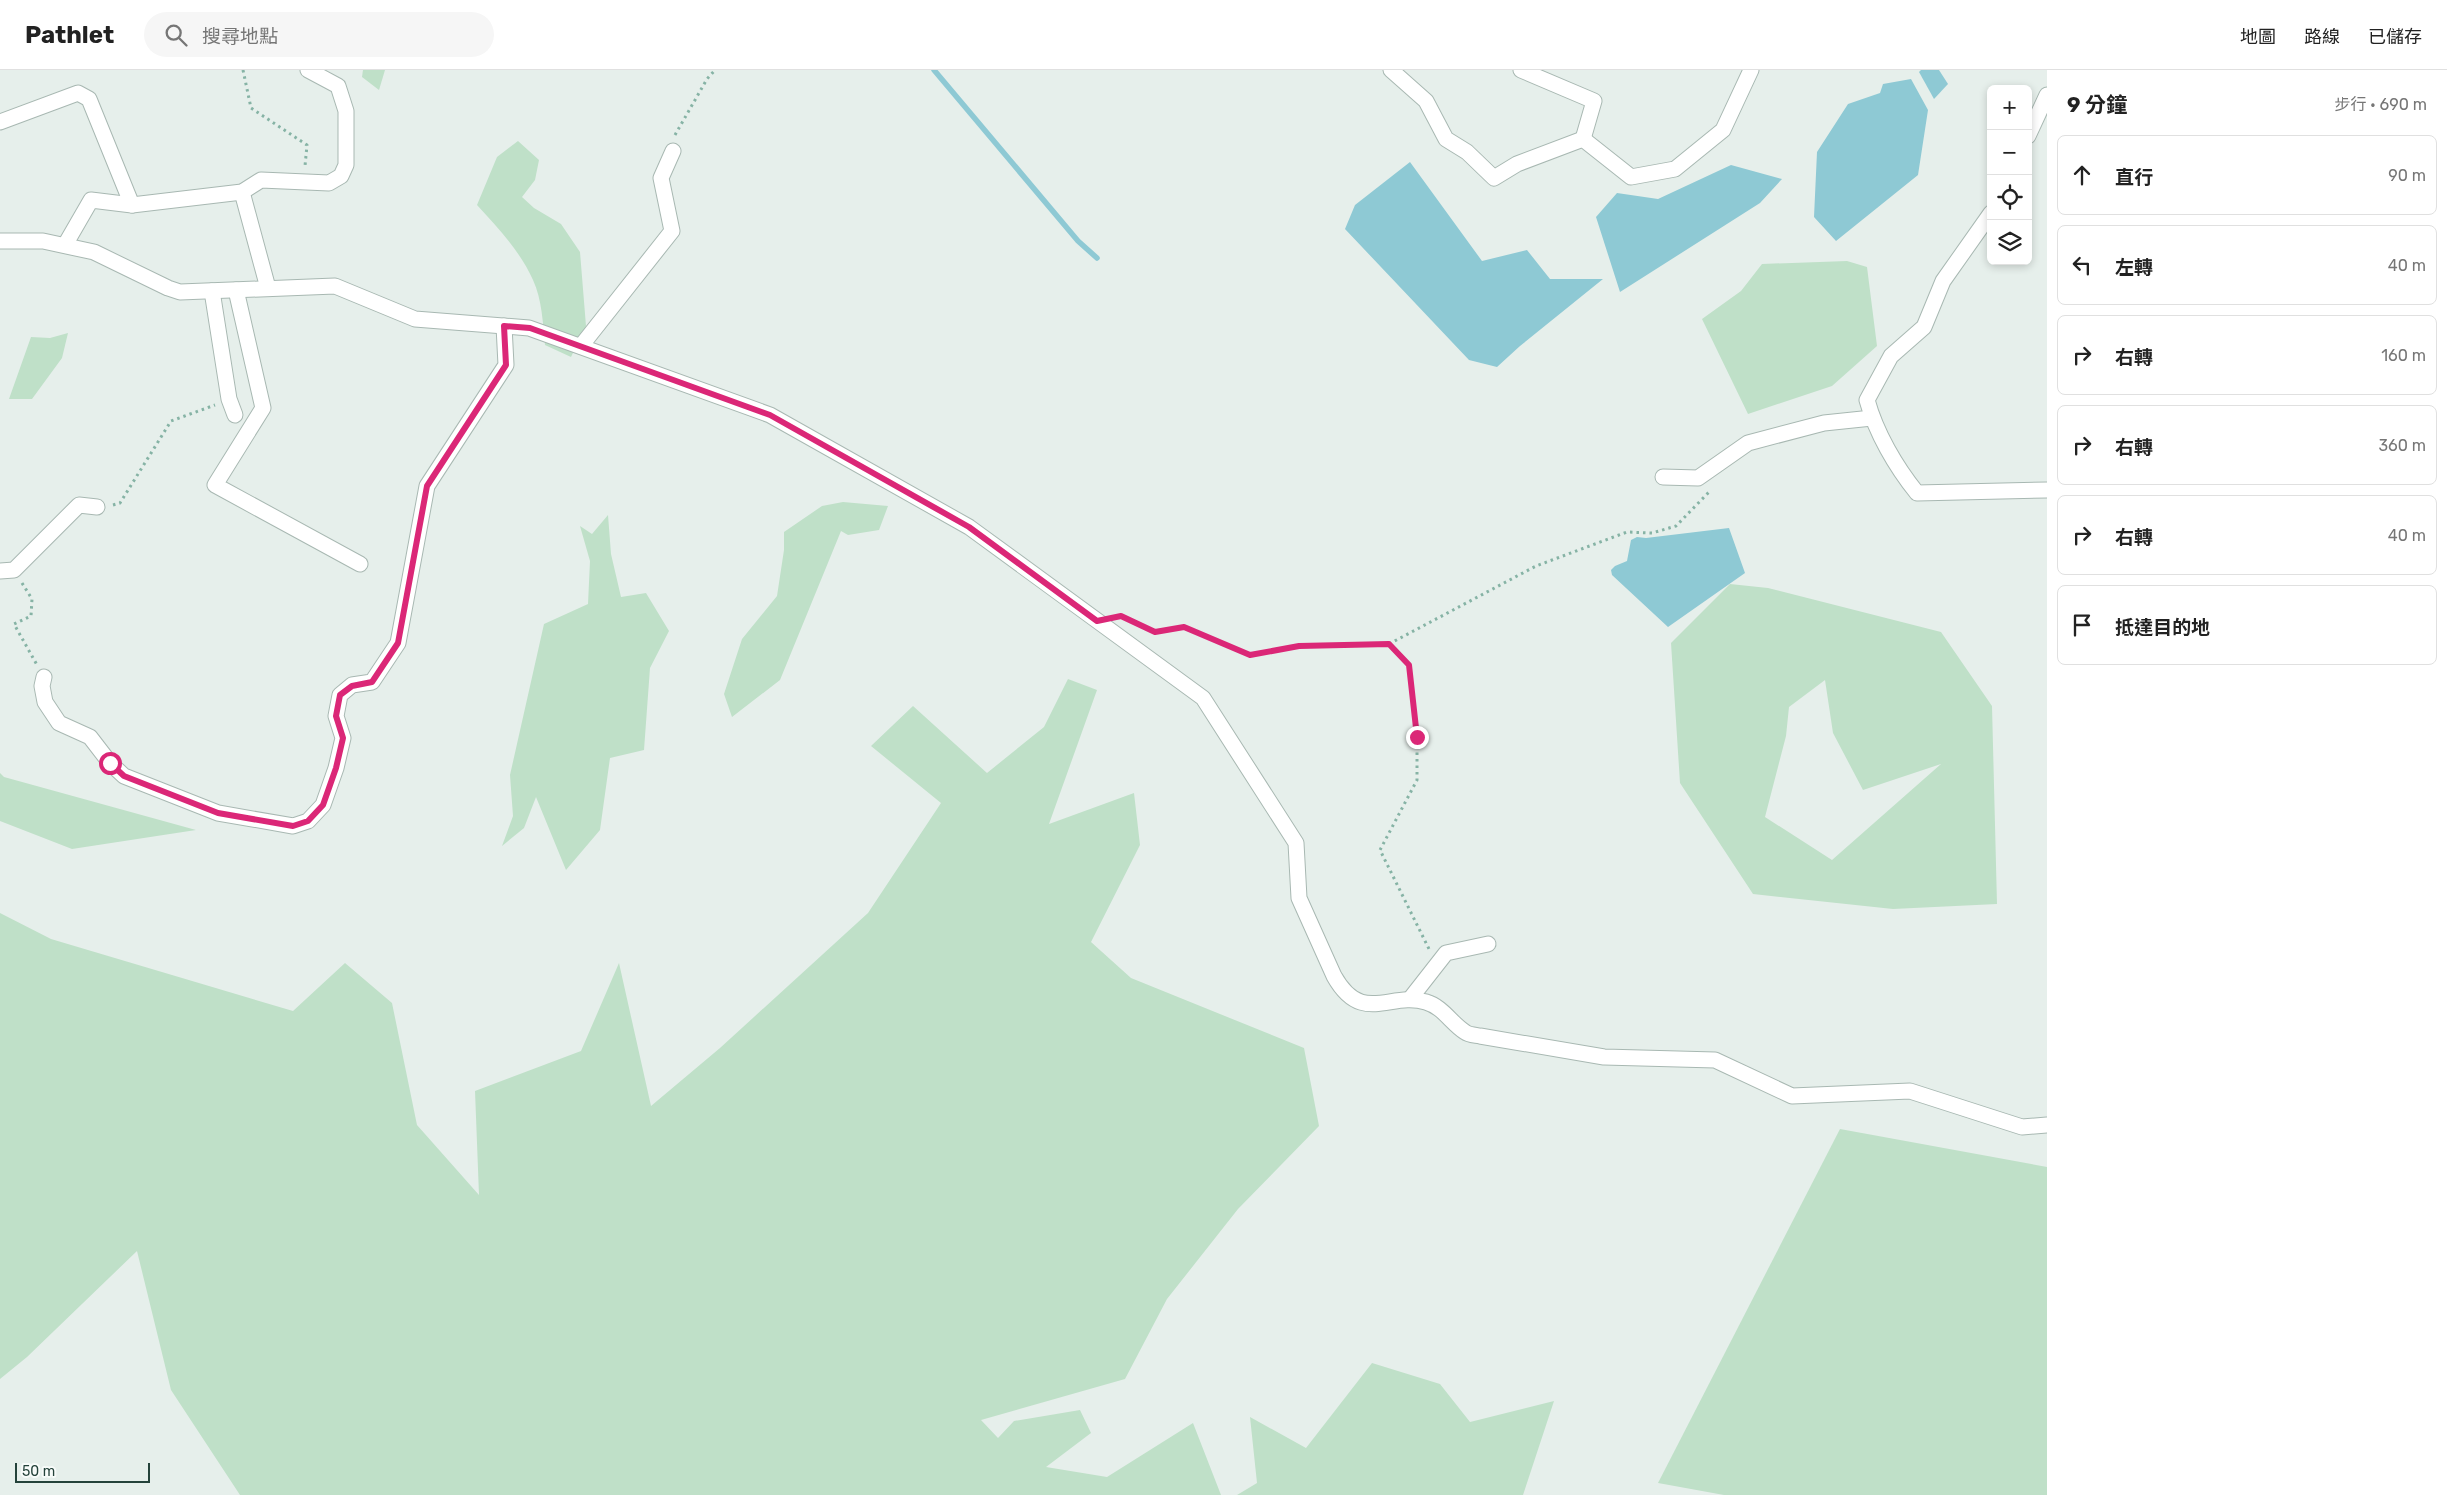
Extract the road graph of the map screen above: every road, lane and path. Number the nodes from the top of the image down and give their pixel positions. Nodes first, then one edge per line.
1 (243, 70) edge
2 (308, 70) edge
3 (715, 70) edge
4 (1390, 70) edge
5 (1521, 70) edge
6 (1750, 70) edge
7 (2047, 95) edge
8 (0, 122) edge
9 (2031, 130) edge
10 (1582, 139) junction
11 (673, 151) joint
12 (303, 182) junction
13 (242, 192) junction
14 (132, 205) junction
15 (1987, 219) edge
16 (0, 241) edge
17 (65, 245) junction
18 (268, 288) junction
19 (236, 290) junction
20 (212, 291) junction
21 (504, 326) junction
22 (581, 346) junction
23 (229, 399) junction
24 (235, 414) dead end
25 (1872, 418) junction
26 (1663, 477) dead end
27 (1716, 485) dead end
28 (2047, 490) edge
29 (97, 507) joint
30 (360, 564) dead end
31 (7, 571) edge
32 (1097, 621) junction
33 (1389, 644) junction
34 (44, 677) joint
35 (1488, 944) dead end
36 (1437, 965) junction
37 (1410, 999) junction
38 (2047, 1125) edge

1 - 12 path
2 - 12 street
3 - 11 path
4 - 10 street
5 - 10 street
6 - 10 street
7 - 9 street
8 - 14 street
11 - 22 street
12 - 13 street
13 - 14 street
13 - 18 street
14 - 17 street
15 - 25 street
16 - 17 street
17 - 20 street
18 - 19 street
18 - 21 street
19 - 20 street
19 - 30 street
20 - 23 street
21 - 22 street
21 - 34 street
22 - 32 street
23 - 24 street
23 - 29 path
25 - 26 street
25 - 28 street
27 - 33 path
29 - 31 street
31 - 34 path
32 - 33 path
32 - 37 street
33 - 36 path
35 - 36 street
36 - 37 street
37 - 38 street

